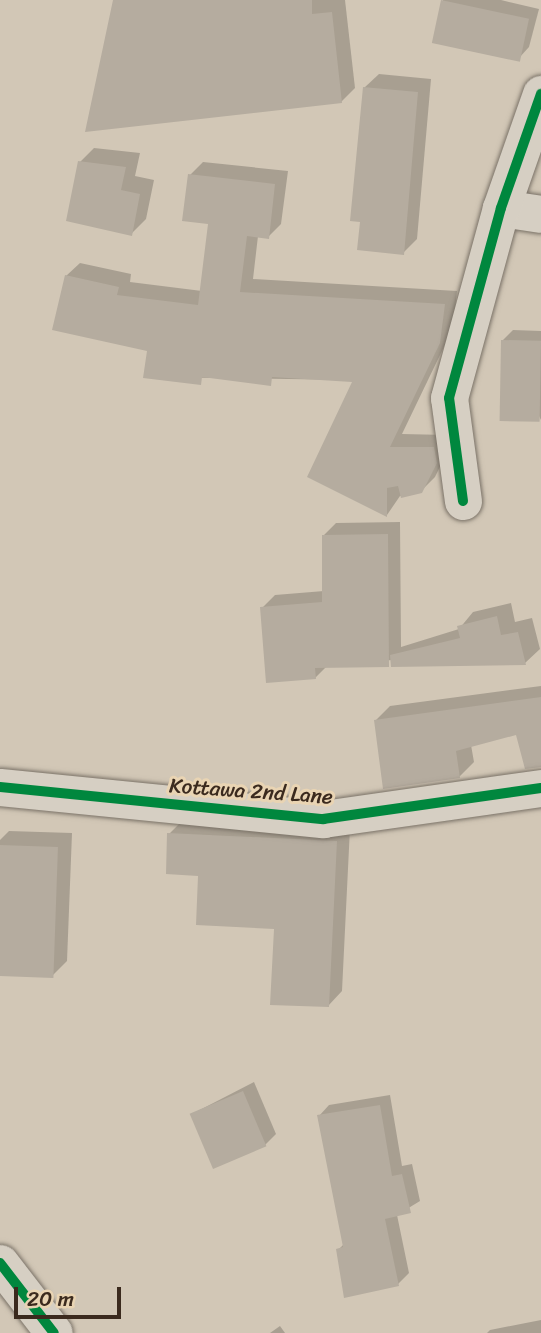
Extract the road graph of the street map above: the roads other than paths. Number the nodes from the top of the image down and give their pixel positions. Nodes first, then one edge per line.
1 (541, 94) edge
2 (501, 208) junction
3 (541, 214) edge
4 (463, 501) dead end
5 (0, 787) edge
6 (541, 788) edge
7 (0, 1263) edge
8 (54, 1333) edge

1 - 2 street
2 - 3 street
2 - 4 street
5 - 6 street, Kottawa 2nd Lane
7 - 8 street

